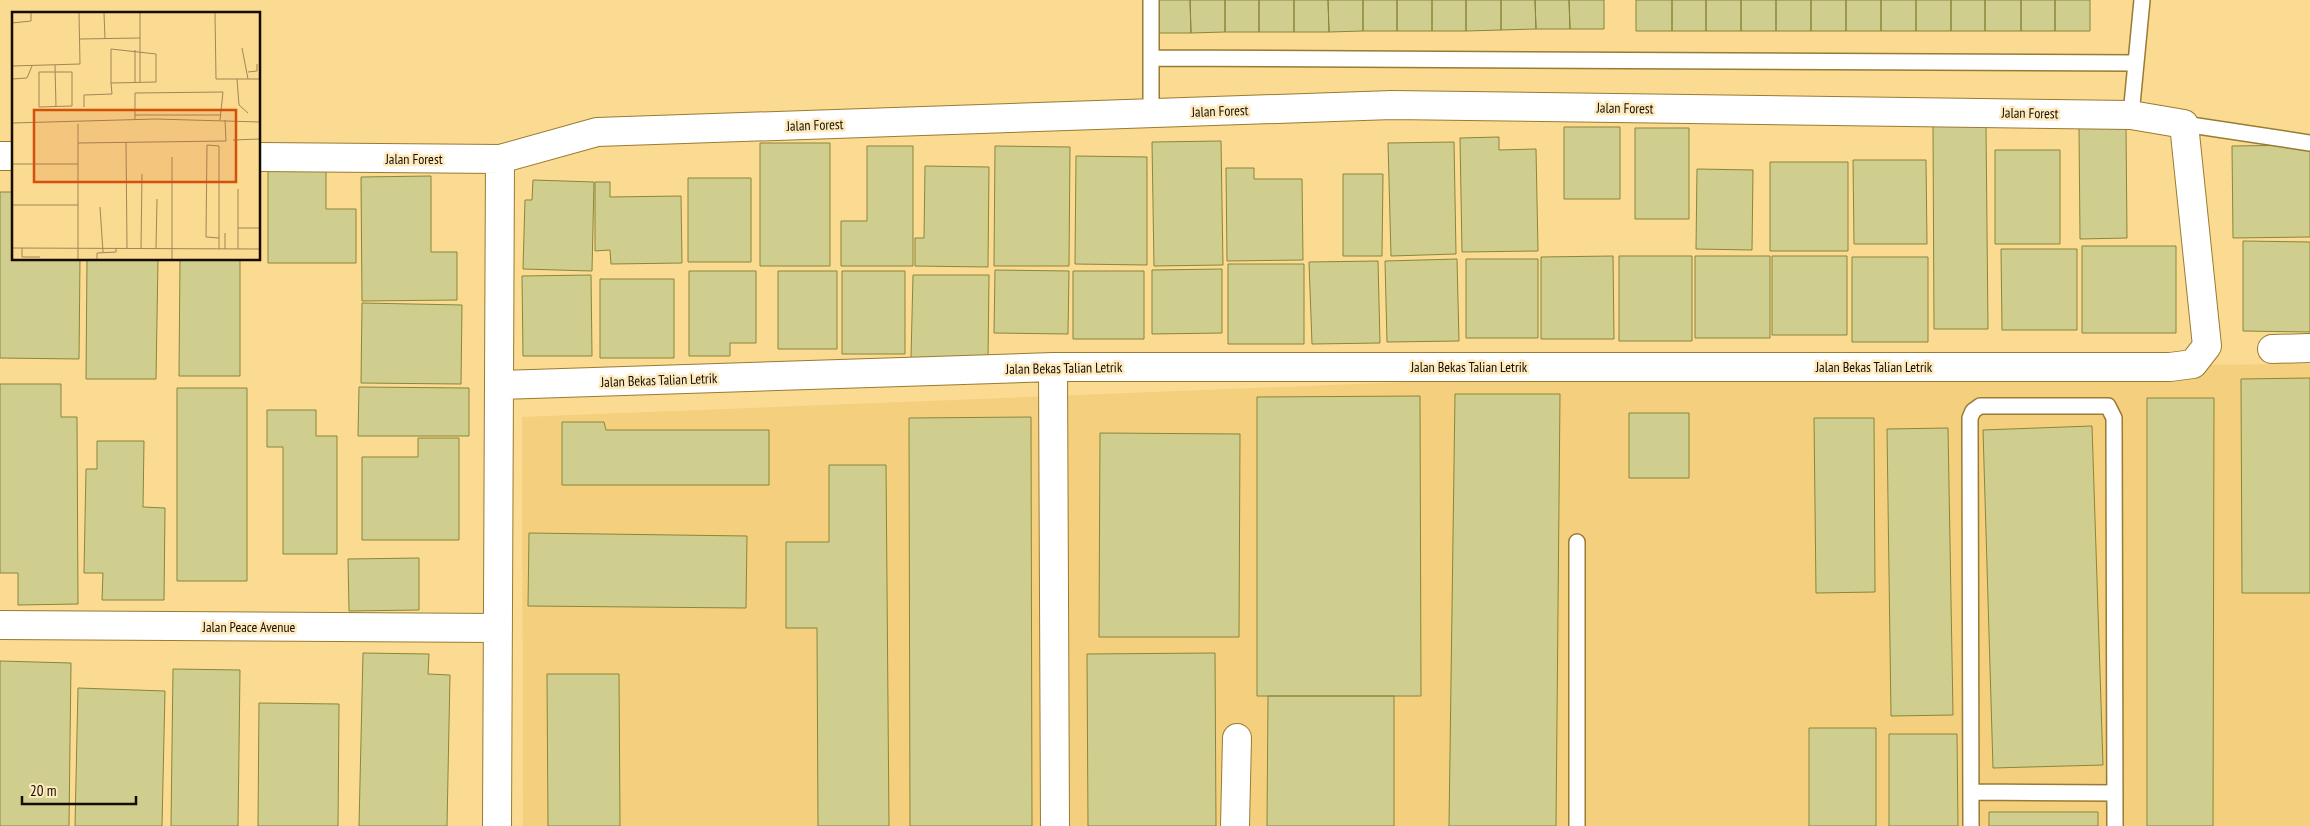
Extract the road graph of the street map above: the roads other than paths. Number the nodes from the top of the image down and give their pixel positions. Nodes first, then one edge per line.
1 (1151, 0) edge
2 (2142, 0) edge
3 (1152, 58) junction
4 (2136, 63) junction
5 (1151, 113) junction
6 (2131, 115) junction
7 (2184, 124) junction
8 (2310, 143) edge
9 (260, 158) edge
10 (500, 159) junction
11 (2310, 348) edge
12 (2272, 349) dead end
13 (1052, 367) junction
14 (499, 385) junction
15 (1577, 542) dead end
16 (0, 625) edge
17 (498, 628) junction
18 (1237, 738) dead end
19 (1971, 792) junction
20 (2115, 793) junction
21 (497, 826) edge
22 (1055, 826) edge
23 (1236, 826) edge
24 (1577, 826) edge
25 (1971, 826) edge
26 (2115, 826) edge

1 - 3 lane
2 - 4 lane
3 - 4 lane
3 - 5 lane
4 - 6 lane
5 - 6 street, Jalan Forest
5 - 10 street, Jalan Forest
6 - 7 street, Jalan Forest
7 - 8 lane
7 - 13 street, Jalan Bekas Talian Letrik
9 - 10 street, Jalan Forest
10 - 14 street
11 - 12 street
13 - 14 street, Jalan Bekas Talian Letrik
13 - 22 street
14 - 17 street
15 - 24 lane
16 - 17 street, Jalan Peace Avenue
17 - 21 street
18 - 23 street
19 - 20 lane
19 - 20 lane
19 - 25 lane
20 - 26 lane

